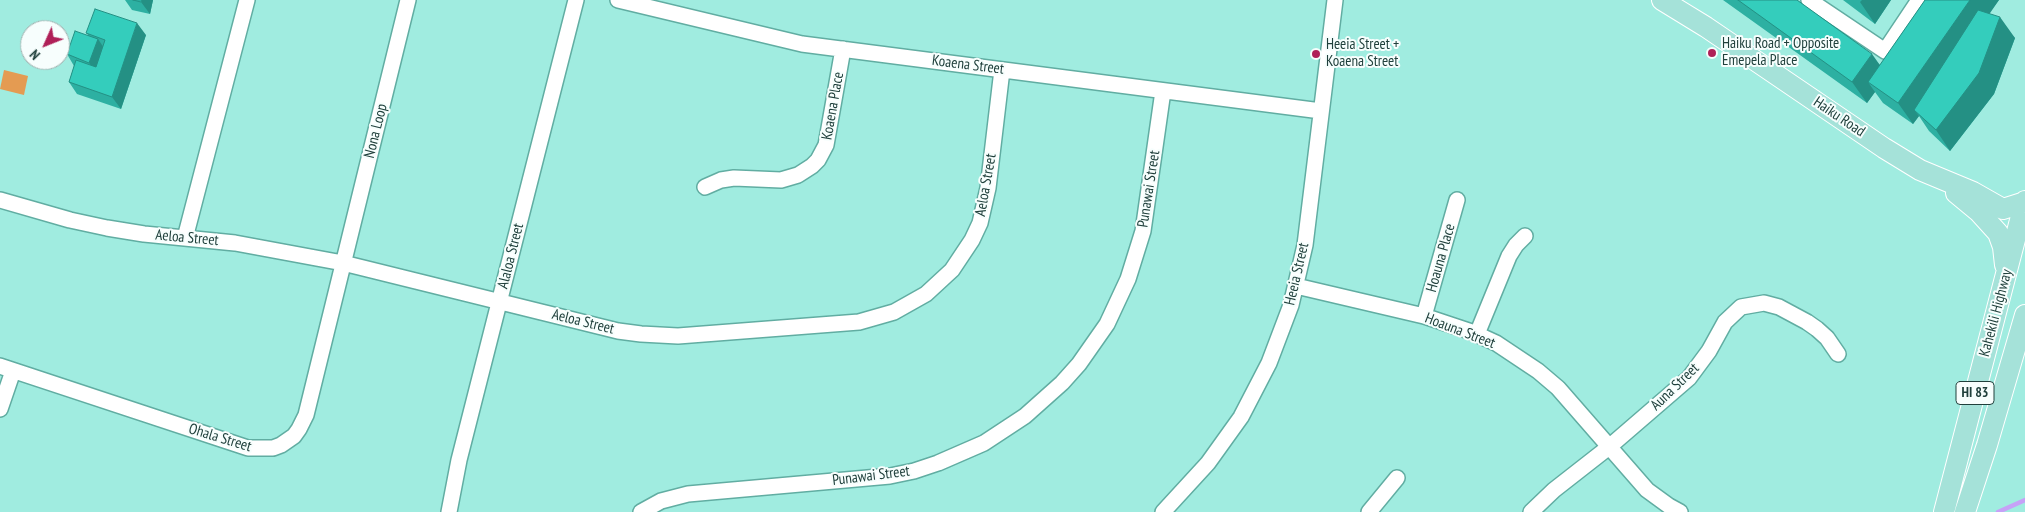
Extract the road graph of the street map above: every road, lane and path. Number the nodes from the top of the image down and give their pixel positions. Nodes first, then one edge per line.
1 (247, 0) edge
2 (408, 0) edge
3 (576, 0) edge
4 (618, 0) edge
5 (1334, 0) edge
6 (1809, 0) edge
7 (1919, 0) edge
8 (1665, 1) edge
9 (843, 49) junction
10 (1002, 70) junction
11 (1163, 91) junction
12 (1321, 111) junction
13 (1938, 178) junction
14 (705, 187) dead end
15 (0, 200) edge
16 (1457, 200) dead end
17 (2025, 201) edge
18 (1526, 236) dead end
19 (185, 238) junction
20 (343, 263) junction
21 (2005, 275) junction
22 (1296, 286) junction
23 (499, 301) junction
24 (2025, 314) edge
25 (1424, 316) junction
26 (1477, 334) junction
27 (1838, 354) dead end
28 (7, 369) edge
29 (0, 409) edge
30 (1609, 447) junction
31 (1398, 478) dead end
32 (449, 512) edge
33 (642, 512) edge
34 (1163, 512) edge
35 (1369, 512) edge
36 (1531, 512) edge
37 (1680, 512) edge
38 (1944, 512) edge
39 (1965, 512) edge

1 - 19 street
2 - 20 street, Nona Loop
3 - 23 street, Alaloa Street
4 - 9 street, Koaena Street
5 - 12 street, Heeia Street
6 - 7 street
8 - 13 main road, Haiku Road
9 - 10 street, Koaena Street
9 - 14 street, Koaena Place
10 - 11 street, Koaena Street
10 - 23 street, Aeloa Street
11 - 12 street, Koaena Street
11 - 33 street, Punawai Street
12 - 22 street, Heeia Street
13 - 17 main road, Haiku Road
13 - 21 main road
15 - 19 street, Aeloa Street
16 - 25 street, Hoauna Place
17 - 21 main road, Kahekili Highway / HI 83
18 - 26 street
19 - 20 street, Aeloa Street
20 - 23 street, Aeloa Street
20 - 28 street, Ohala Street
21 - 38 main road, Kahekili Highway / HI 83
22 - 25 street, Hoauna Street
22 - 34 street, Heeia Street
23 - 32 street, Alaloa Street
24 - 39 main road, Kahekili Highway / HI 83
25 - 26 street, Hoauna Street
26 - 30 street, Hoauna Street
27 - 30 street, Auna Street
28 - 29 street
30 - 36 street, Auna Street
30 - 37 street, Hoauna Street
31 - 35 street

